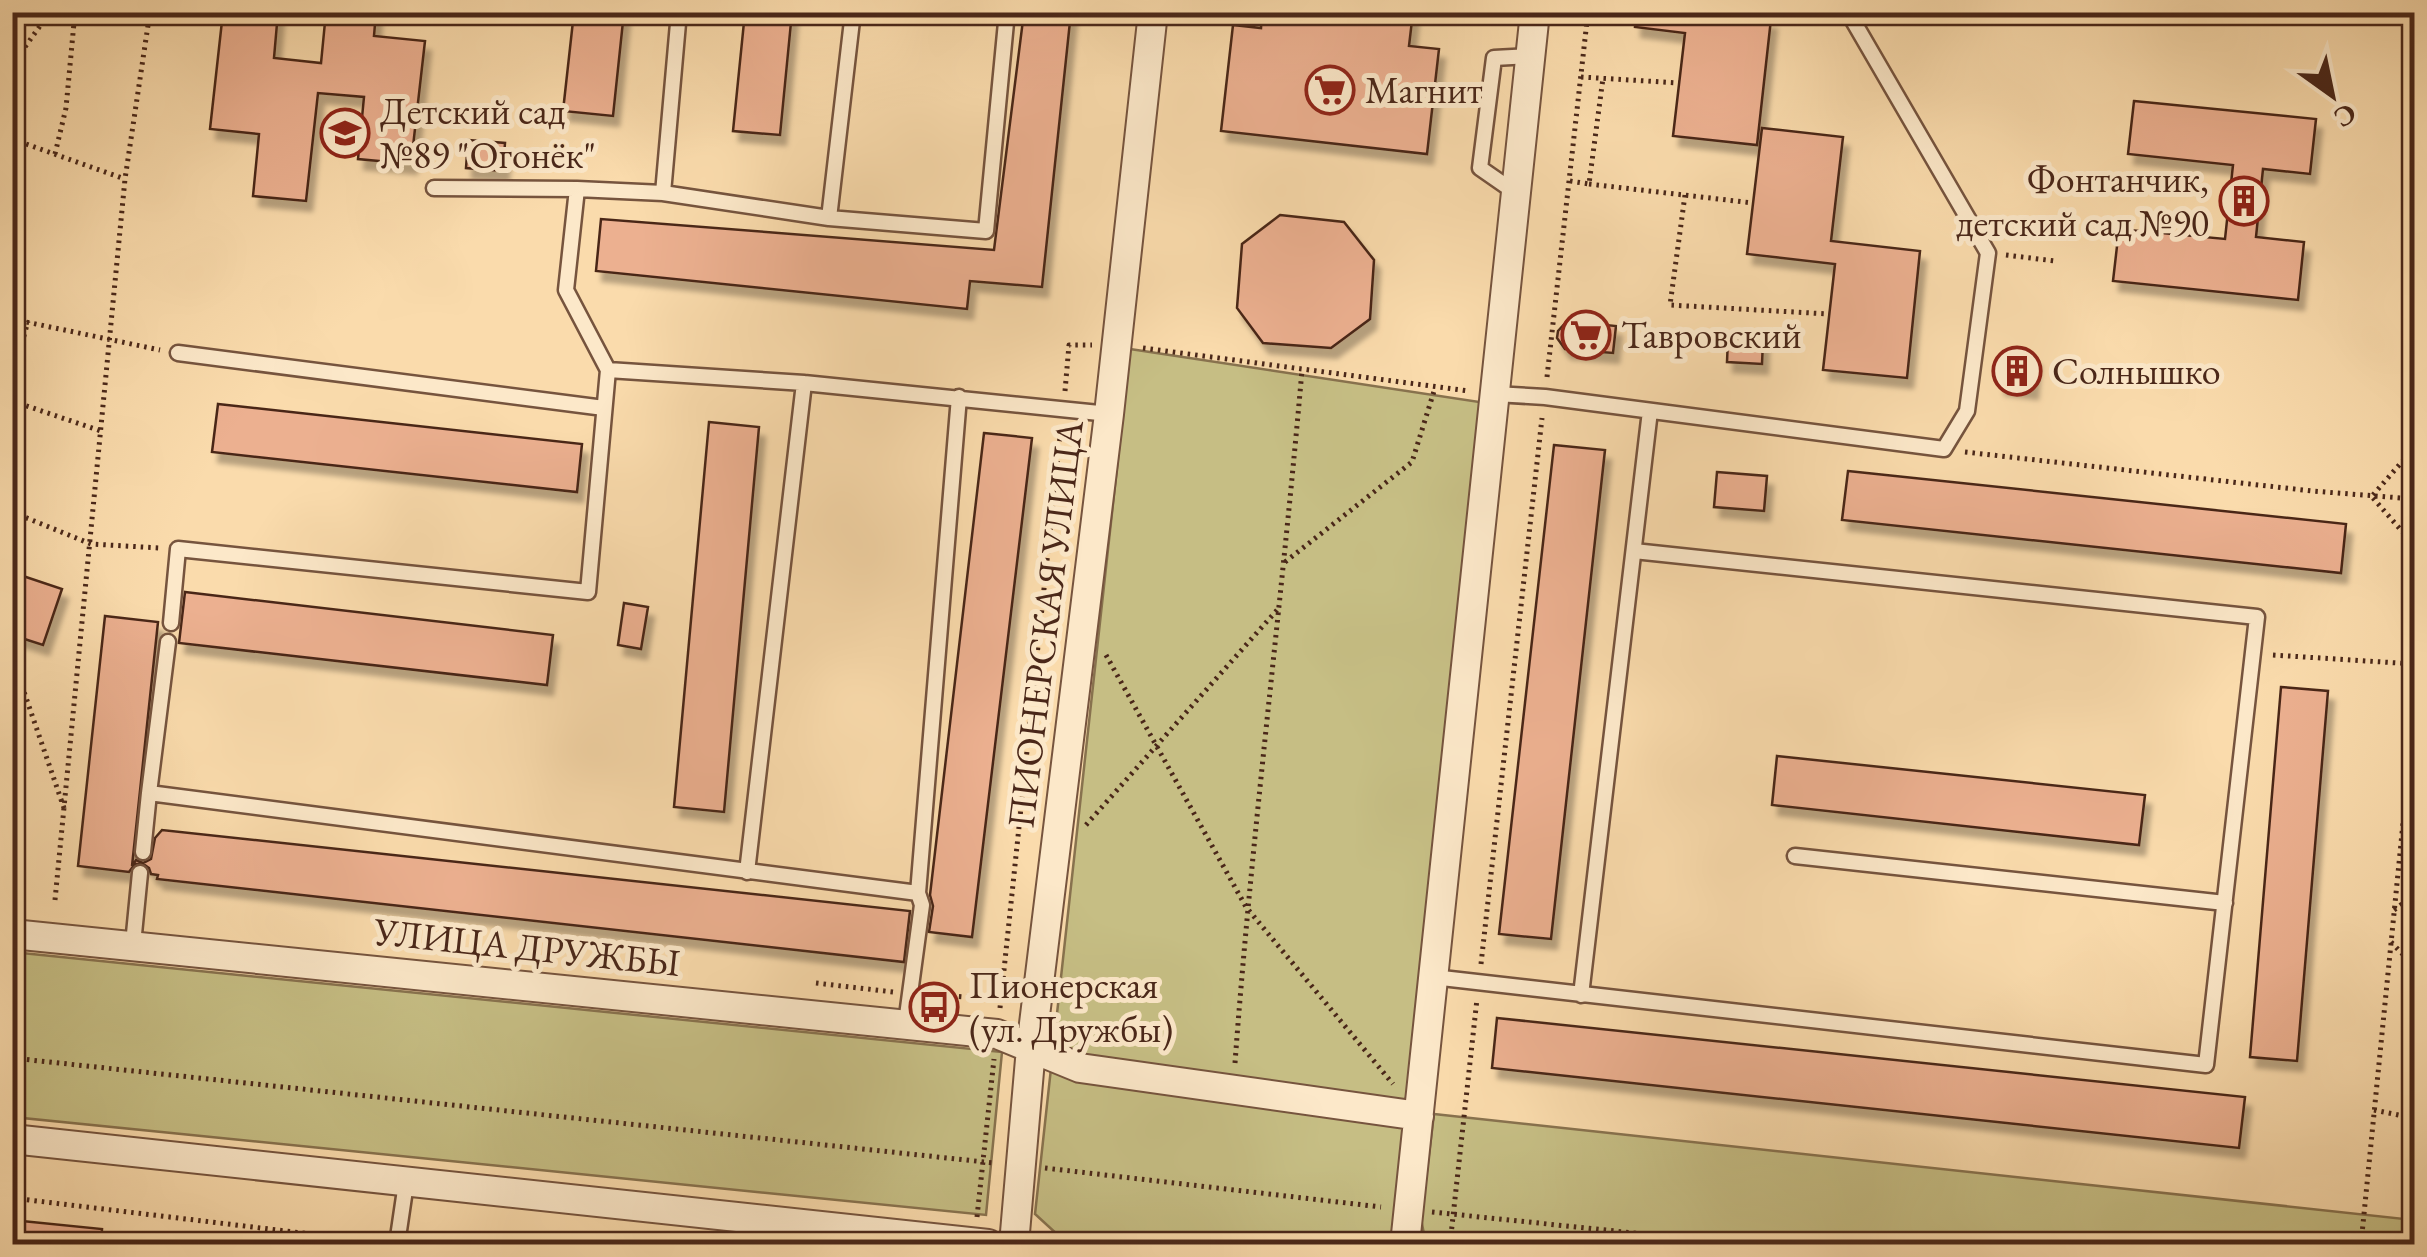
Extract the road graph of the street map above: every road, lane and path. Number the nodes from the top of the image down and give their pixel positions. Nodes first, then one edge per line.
1 (50, 12) edge
2 (75, 12) edge
3 (150, 12) edge
4 (679, 12) edge
5 (853, 12) edge
6 (1007, 12) edge
7 (1153, 12) edge
8 (1535, 12) edge
9 (1588, 12) edge
10 (1848, 12) edge
11 (1531, 56) junction
12 (12, 65) edge
13 (1581, 76) junction
14 (1603, 78) junction
15 (1679, 83) dead end
16 (12, 139) edge
17 (55, 154) junction
18 (124, 179) junction
19 (1569, 181) junction
20 (1590, 184) junction
21 (434, 188) dead end
22 (576, 189) junction
23 (663, 193) junction
24 (1517, 193) junction
25 (1685, 195) junction
26 (1753, 203) dead end
27 (828, 218) junction
28 (1988, 253) junction
29 (2055, 261) dead end
30 (1829, 314) dead end
31 (12, 319) edge
32 (28, 322) junction
33 (110, 340) junction
34 (1103, 346) dead end
35 (1131, 347) dead end
36 (178, 353) joint
37 (608, 370) junction
38 (1302, 370) junction
39 (1470, 372) dead end
40 (12, 380) edge
41 (804, 382) junction
42 (1436, 388) junction
43 (1494, 394) junction
44 (1545, 396) junction
45 (959, 397) junction
46 (12, 401) edge
47 (604, 408) junction
48 (1063, 408) junction
49 (1650, 411) junction
50 (1109, 414) junction
51 (102, 431) junction
52 (2414, 448) edge
53 (1944, 450) junction
54 (2372, 496) junction
55 (2414, 499) edge
56 (12, 512) edge
57 (91, 544) junction
58 (2414, 544) edge
59 (178, 549) junction
60 (1634, 551) junction
61 (1285, 562) junction
62 (1280, 608) junction
63 (1083, 613) junction
64 (171, 623) dead end
65 (168, 642) dead end
66 (2253, 654) junction
67 (12, 657) edge
68 (2414, 664) edge
69 (2414, 713) edge
70 (1156, 746) junction
71 (149, 794) junction
72 (66, 813) junction
73 (143, 852) dead end
74 (1795, 856) dead end
75 (1054, 861) junction
76 (747, 872) junction
77 (140, 873) dead end
78 (918, 892) junction
79 (2414, 895) edge
80 (55, 900) dead end
81 (2225, 903) junction
82 (1246, 907) junction
83 (2394, 910) junction
84 (12, 934) edge
85 (2391, 942) junction
86 (134, 944) junction
87 (2414, 966) edge
88 (1434, 977) junction
89 (1479, 983) junction
90 (1581, 994) junction
91 (906, 1023) junction
92 (996, 1034) junction
93 (1031, 1048) junction
94 (12, 1058) edge
95 (1233, 1087) junction
96 (2374, 1110) junction
97 (2414, 1115) edge
98 (1419, 1116) junction
99 (12, 1139) edge
100 (983, 1162) junction
101 (1021, 1166) junction
102 (406, 1183) junction
103 (12, 1198) edge
104 (1409, 1210) junction
105 (1453, 1214) junction
106 (981, 1243) edge
107 (398, 1244) edge
108 (1014, 1244) edge
109 (1404, 1244) edge
110 (1450, 1244) edge
111 (1740, 1244) edge
112 (2360, 1244) edge

1 - 12 path
2 - 17 path
3 - 18 path
4 - 23 lane
5 - 27 lane
6 - 27 lane
7 - 50 street, ПИОНЕРСКАЯ УЛИЦА
8 - 11 street
9 - 13 path
10 - 28 lane
11 - 24 street
11 - 24 lane
13 - 14 path
13 - 19 path
14 - 15 path
14 - 20 path
16 - 17 path
17 - 18 path
18 - 33 path
19 - 20 path
19 - 44 path
20 - 25 path
21 - 22 lane
22 - 23 lane
22 - 37 lane
23 - 27 lane
24 - 43 street
25 - 26 path
25 - 30 path
28 - 29 path
28 - 53 lane
31 - 32 path
32 - 33 path
32 - 40 path
33 - 36 path
33 - 51 path
34 - 48 path
35 - 38 path
36 - 47 lane
37 - 41 lane
37 - 47 lane
38 - 42 path
38 - 61 path
39 - 42 path
41 - 45 lane
41 - 76 lane
42 - 61 path
43 - 44 lane
43 - 88 street
44 - 49 lane
44 - 89 path
45 - 48 lane
45 - 78 lane
46 - 51 path
47 - 59 lane
48 - 50 lane
48 - 92 path
49 - 53 lane
49 - 60 lane
50 - 63 street, ПИОНЕРСКАЯ УЛИЦА
51 - 57 path
52 - 54 path
53 - 54 path
54 - 55 path
54 - 58 path
56 - 57 path
57 - 59 path
57 - 72 path
59 - 64 lane
60 - 66 lane
60 - 90 lane
61 - 62 path
62 - 70 path
62 - 82 path
63 - 70 path
63 - 75 street, ПИОНЕРСКАЯ УЛИЦА
65 - 71 lane
66 - 68 path
66 - 81 lane
67 - 72 path
69 - 83 path
70 - 75 path
70 - 82 path
71 - 73 lane
71 - 76 lane
72 - 80 path
74 - 81 lane
75 - 93 street, ПИОНЕРСКАЯ УЛИЦА
76 - 78 lane
77 - 86 lane
78 - 91 lane
79 - 83 path
81 - 90 lane
82 - 95 path
82 - 98 path
83 - 85 path
84 - 86 street, УЛИЦА ДРУЖБЫ
85 - 87 path
85 - 96 path
86 - 91 street, УЛИЦА ДРУЖБЫ
88 - 89 lane
88 - 98 street
89 - 90 lane
89 - 105 path
91 - 92 street, УЛИЦА ДРУЖБЫ
92 - 93 street, УЛИЦА ДРУЖБЫ
92 - 100 path
93 - 95 street, УЛИЦА ДРУЖБЫ
93 - 101 street, ПИОНЕРСКАЯ УЛИЦА
94 - 100 path
95 - 98 street, УЛИЦА ДРУЖБЫ
96 - 97 path
96 - 112 path
98 - 104 street
99 - 102 street
100 - 101 path
100 - 106 path
101 - 104 path
101 - 108 street, ПИОНЕРСКАЯ УЛИЦА
102 - 106 street
102 - 107 lane
103 - 107 path
104 - 105 path
104 - 109 street
105 - 110 path
105 - 111 path

